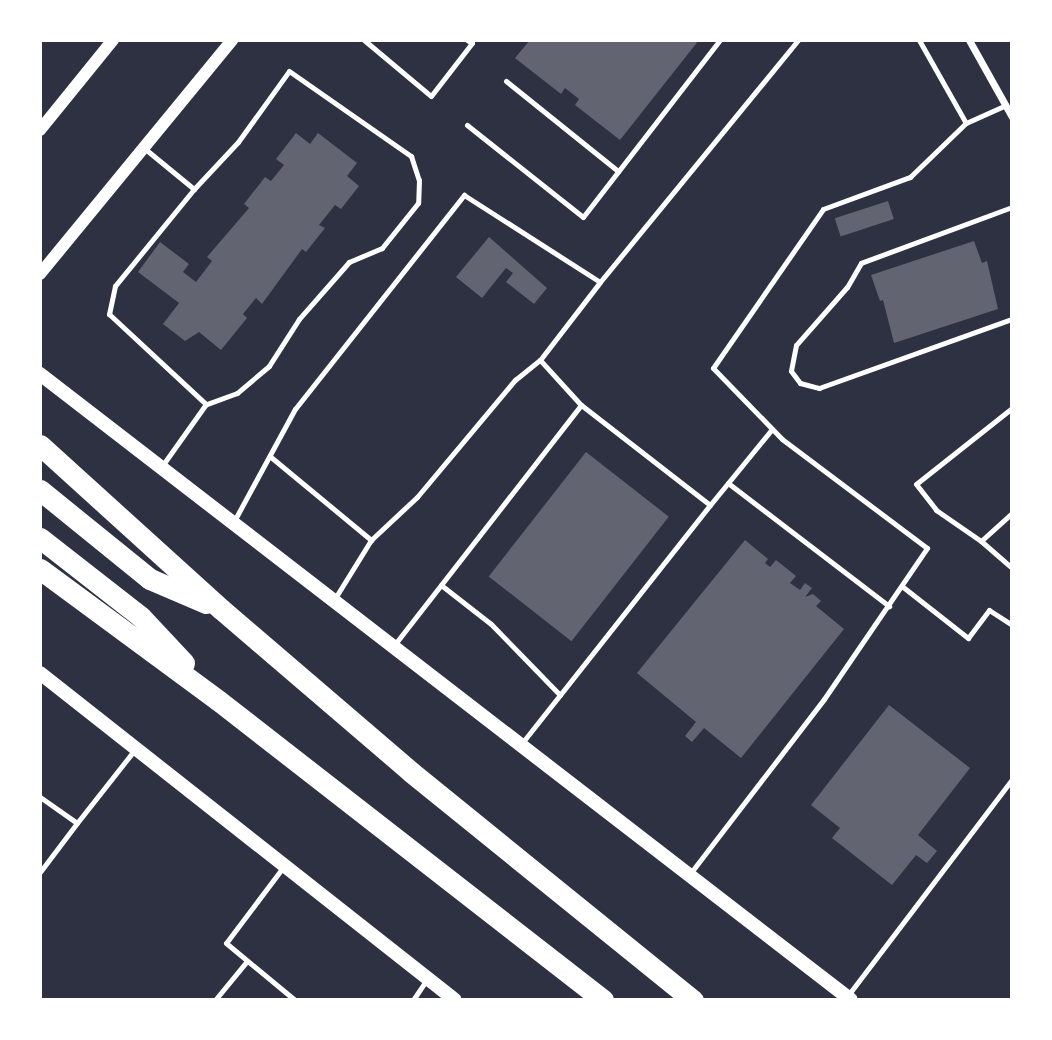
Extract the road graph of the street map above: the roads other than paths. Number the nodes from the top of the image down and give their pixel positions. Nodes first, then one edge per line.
1 (113, 40) edge
2 (232, 40) edge
3 (364, 40) edge
4 (467, 40) edge
5 (720, 40) edge
6 (799, 40) edge
7 (919, 40) edge
8 (969, 40) edge
9 (506, 81) dead end
10 (1006, 105) junction
11 (1012, 117) edge
12 (966, 123) junction
13 (467, 125) dead end
14 (40, 130) edge
15 (144, 148) junction
16 (618, 172) junction
17 (194, 189) junction
18 (1012, 208) edge
19 (40, 274) edge
20 (600, 282) junction
21 (1012, 319) edge
22 (540, 360) junction
23 (40, 374) edge
24 (206, 404) junction
25 (581, 405) junction
26 (1012, 408) edge
27 (772, 429) junction
28 (40, 445) edge
29 (272, 458) junction
30 (161, 467) junction
31 (727, 483) junction
32 (40, 491) edge
33 (709, 505) junction
34 (1012, 513) edge
35 (233, 523) junction
36 (40, 538) edge
37 (372, 540) junction
38 (981, 541) junction
39 (1012, 568) edge
40 (40, 569) edge
41 (441, 585) junction
42 (903, 587) junction
43 (334, 601) junction
44 (889, 606) junction
45 (221, 609) junction
46 (1012, 625) edge
47 (393, 647) junction
48 (40, 673) edge
49 (560, 695) junction
50 (219, 701) junction
51 (520, 745) junction
52 (136, 748) junction
53 (1012, 779) edge
54 (40, 797) edge
55 (77, 823) junction
56 (285, 865) junction
57 (40, 872) edge
58 (689, 875) junction
59 (247, 961) junction
60 (428, 978) junction
61 (849, 998) edge
62 (215, 1000) edge
63 (295, 1000) edge
64 (412, 1000) edge
65 (455, 1000) edge
66 (603, 1000) edge
67 (693, 1000) edge

1 - 14 street
2 - 15 street
3 - 4 lane
5 - 16 lane
6 - 20 lane
7 - 12 lane
8 - 10 street
9 - 16 lane
10 - 11 street
10 - 12 lane
12 - 27 lane
13 - 16 lane
15 - 17 lane
15 - 19 street
17 - 24 lane
17 - 24 lane
18 - 21 lane
20 - 22 lane
20 - 29 lane
22 - 25 lane
22 - 37 lane
23 - 30 main road
24 - 30 lane
25 - 33 lane
25 - 41 lane
26 - 38 lane
27 - 31 lane
27 - 42 lane
28 - 45 highway
29 - 35 lane
29 - 37 lane
30 - 35 main road
31 - 33 lane
31 - 44 lane
32 - 45 highway
33 - 49 lane
34 - 38 lane
35 - 43 main road
36 - 50 highway
37 - 43 lane
38 - 39 lane
40 - 50 highway
41 - 47 lane
41 - 49 lane
42 - 44 lane
42 - 46 lane
43 - 47 main road
44 - 58 lane
45 - 67 highway
47 - 51 main road
48 - 52 main road
49 - 51 lane
50 - 66 highway
51 - 58 main road
52 - 55 lane
52 - 56 main road
53 - 61 lane
54 - 55 lane
55 - 57 lane
56 - 59 lane
56 - 60 main road
58 - 61 main road
59 - 62 lane
59 - 63 lane
60 - 64 lane
60 - 65 main road

